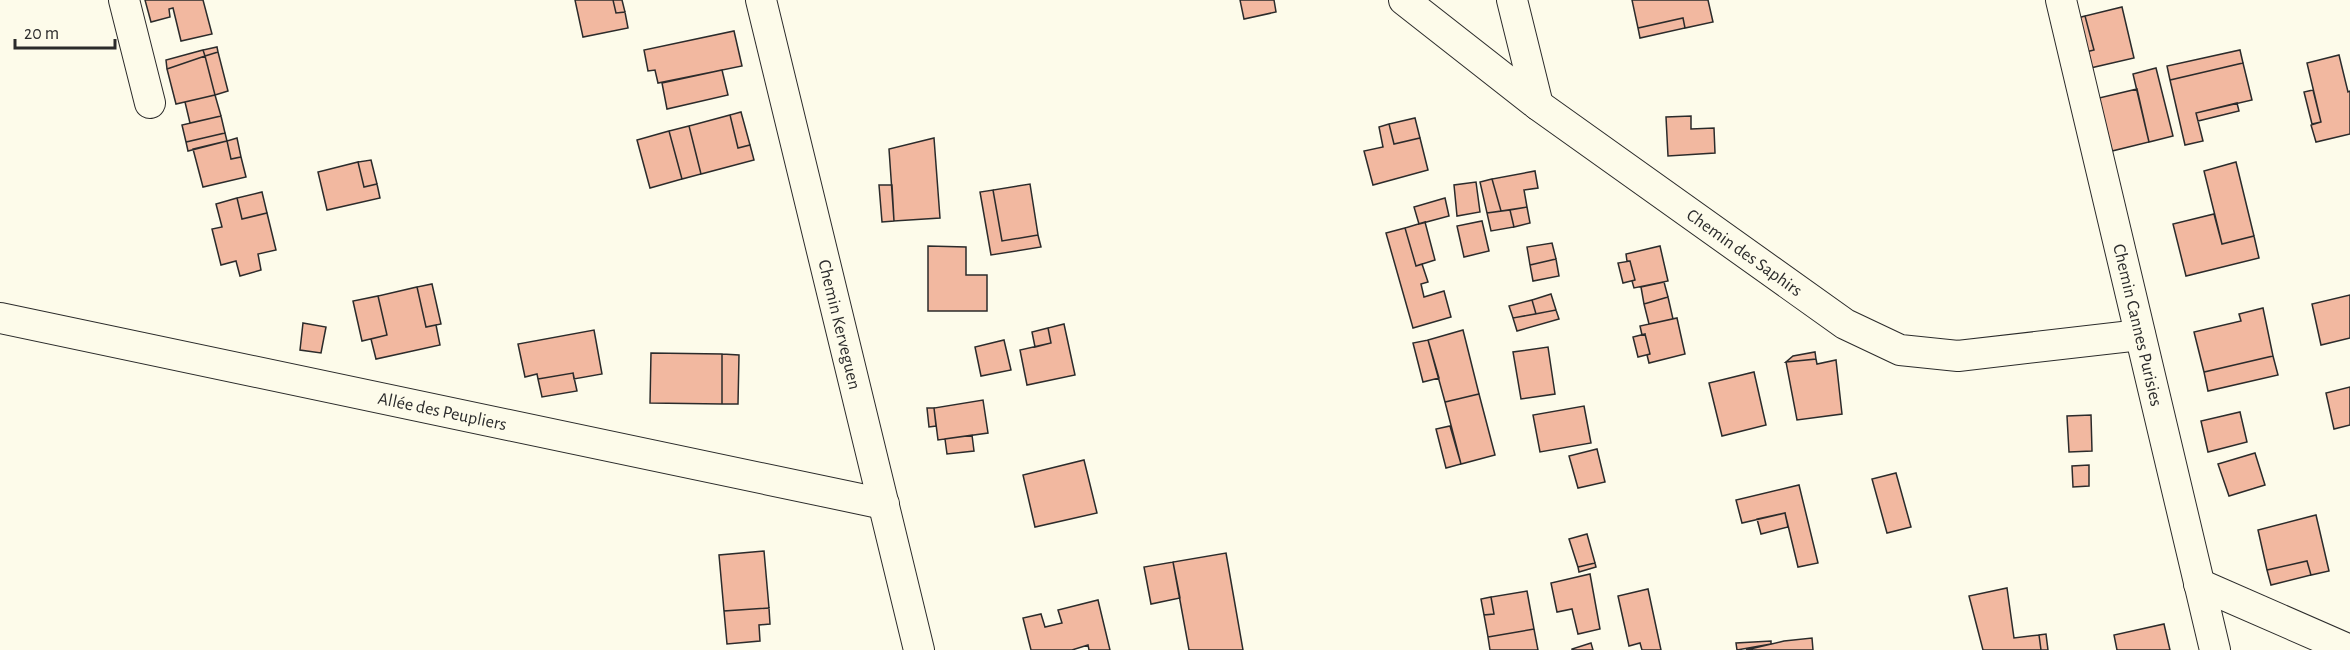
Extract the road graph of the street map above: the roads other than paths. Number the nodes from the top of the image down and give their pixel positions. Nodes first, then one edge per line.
1 (124, 0) edge
2 (761, 0) edge
3 (1404, 0) edge
4 (1512, 0) edge
5 (2061, 0) edge
6 (150, 103) dead end
7 (1538, 105) junction
8 (0, 318) edge
9 (2140, 335) junction
10 (884, 504) junction
11 (2199, 584) junction
12 (919, 650) edge
13 (2215, 650) edge
14 (2350, 650) edge

1 - 6 street
2 - 10 street, Chemin Kerveguen
3 - 7 street, Chemin des Saphirs
4 - 7 street
5 - 9 street, Chemin Cannes Purisies
7 - 9 street, Chemin des Saphirs
8 - 10 street, Allée des Peupliers
9 - 11 street, Chemin Cannes Purisies
10 - 12 street, Chemin Kerveguen
11 - 13 street, Chemin Cannes Purisies
11 - 14 street

